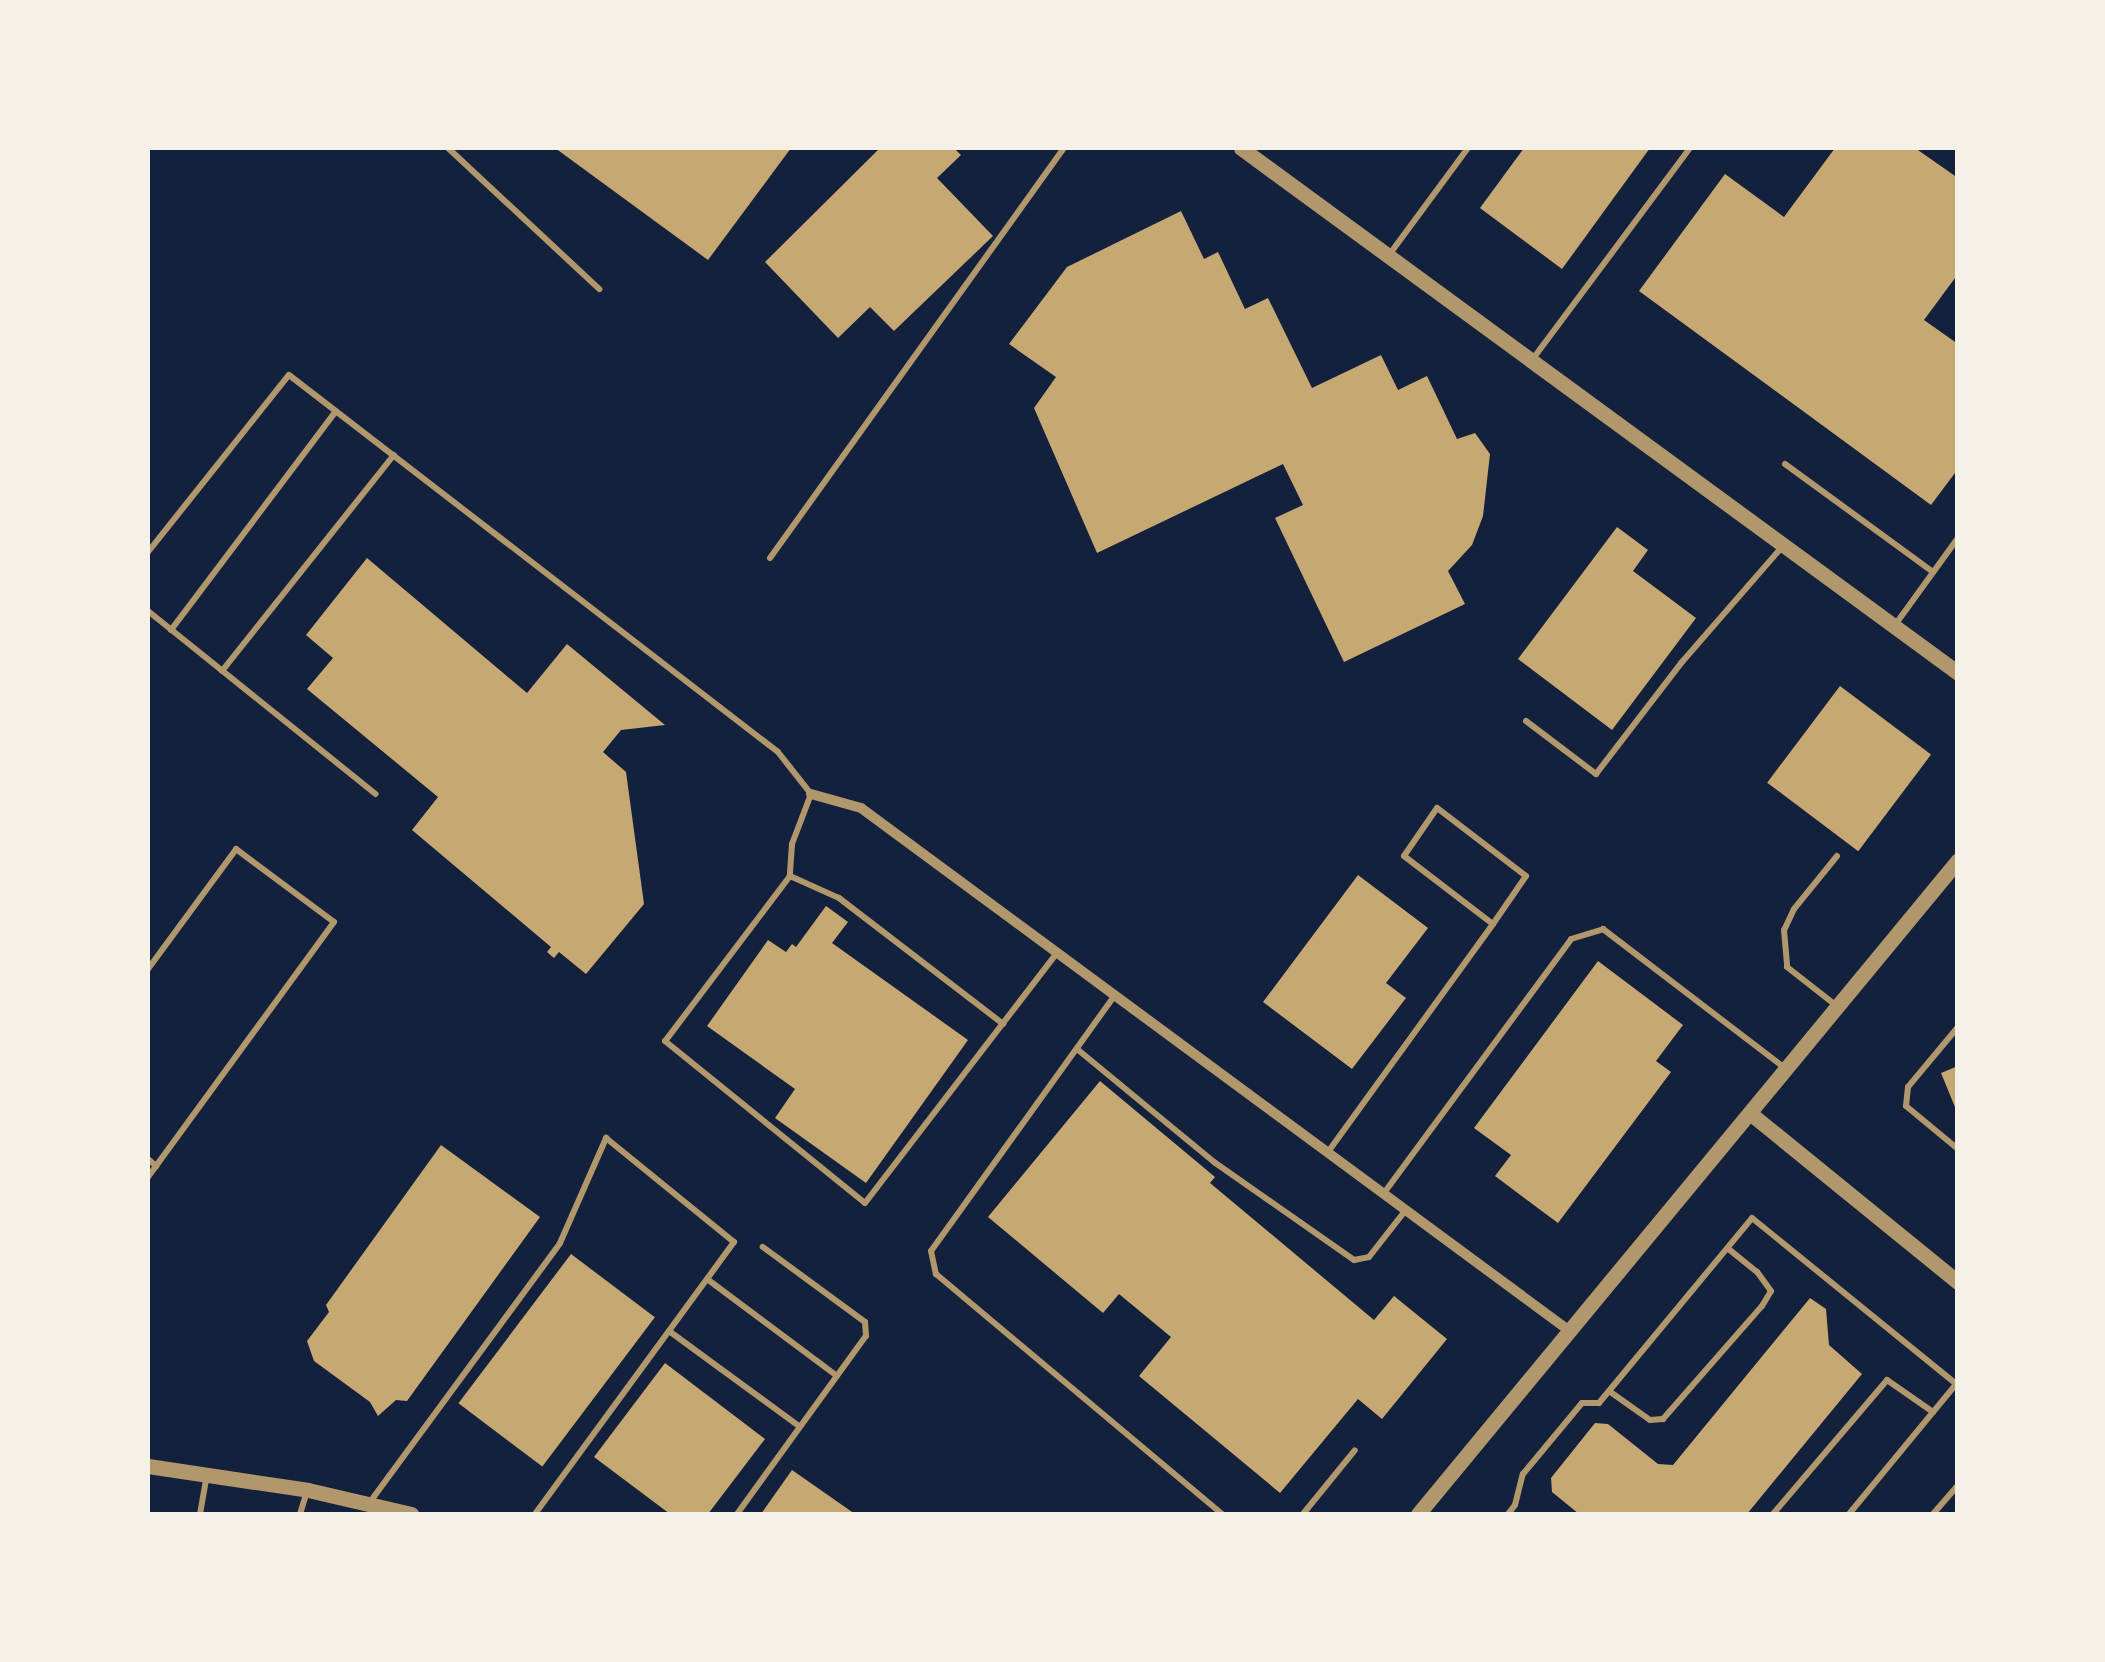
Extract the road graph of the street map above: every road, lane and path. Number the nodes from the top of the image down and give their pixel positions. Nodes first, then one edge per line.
1 (448, 148) edge
2 (1064, 148) edge
3 (1240, 148) edge
4 (1468, 148) edge
5 (1690, 148) edge
6 (1388, 256) junction
7 (599, 289) dead end
8 (1531, 361) junction
9 (336, 411) junction
10 (394, 455) junction
11 (1785, 464) dead end
12 (1958, 538) edge
13 (1784, 546) junction
14 (148, 552) edge
15 (770, 558) dead end
16 (1933, 572) junction
17 (148, 611) edge
18 (1894, 626) junction
19 (171, 630) junction
20 (222, 671) junction
21 (1957, 671) edge
22 (1526, 721) dead end
23 (376, 794) dead end
24 (811, 794) junction
25 (1837, 856) dead end
26 (1958, 860) edge
27 (790, 876) junction
28 (1493, 924) junction
29 (1058, 953) junction
30 (148, 970) edge
31 (1115, 996) junction
32 (1838, 1007) junction
33 (1003, 1024) junction
34 (1958, 1027) edge
35 (1076, 1049) junction
36 (1787, 1070) junction
37 (1751, 1114) junction
38 (1958, 1150) edge
39 (1327, 1153) junction
40 (148, 1160) edge
41 (156, 1166) junction
42 (148, 1177) edge
43 (1384, 1194) junction
44 (1406, 1210) junction
45 (764, 1247) dead end
46 (1727, 1248) junction
47 (706, 1279) junction
48 (1958, 1282) edge
49 (669, 1330) junction
50 (1572, 1332) junction
51 (837, 1376) junction
52 (1957, 1383) edge
53 (1609, 1391) junction
54 (1933, 1412) junction
55 (800, 1427) junction
56 (1356, 1450) dead end
57 (148, 1466) edge
58 (207, 1475) junction
59 (1958, 1484) edge
60 (308, 1490) junction
61 (370, 1504) junction
62 (1516, 1505) junction
63 (388, 1512) edge
64 (200, 1514) edge
65 (300, 1514) edge
66 (411, 1514) edge
67 (534, 1514) edge
68 (738, 1514) edge
69 (1222, 1514) edge
70 (1304, 1514) edge
71 (1418, 1514) edge
72 (1508, 1514) edge
73 (1526, 1514) edge
74 (1773, 1514) edge
75 (1848, 1514) edge
76 (1933, 1514) edge

1 - 7 lane
2 - 15 lane
3 - 6 street
4 - 6 lane
5 - 8 lane
6 - 8 street
8 - 13 street
9 - 10 lane
9 - 14 lane
9 - 19 lane
10 - 20 lane
10 - 24 lane
11 - 16 lane
12 - 16 lane
13 - 18 street
13 - 22 lane
16 - 18 lane
17 - 19 lane
18 - 21 street
19 - 20 lane
20 - 23 lane
24 - 27 lane
24 - 29 street
25 - 32 lane
26 - 32 street
27 - 33 lane
27 - 33 lane
28 - 28 lane
28 - 39 lane
29 - 31 street
29 - 33 lane
30 - 41 lane
31 - 35 lane
31 - 39 street
32 - 36 street
34 - 38 lane
35 - 44 lane
35 - 69 lane
36 - 37 street
36 - 43 lane
37 - 48 street
37 - 50 street
39 - 43 street
40 - 41 lane
41 - 42 lane
43 - 44 street
44 - 50 street
45 - 51 lane
46 - 52 lane
46 - 53 lane
46 - 53 lane
47 - 49 lane
47 - 51 lane
47 - 61 lane
49 - 55 lane
49 - 67 lane
50 - 71 street
51 - 55 lane
52 - 54 lane
53 - 62 lane
54 - 74 lane
54 - 75 lane
55 - 68 lane
56 - 70 lane
57 - 58 street
58 - 60 street
58 - 64 lane
59 - 76 lane
60 - 61 street
60 - 65 lane
61 - 63 street
62 - 72 lane
62 - 73 lane
63 - 66 street

